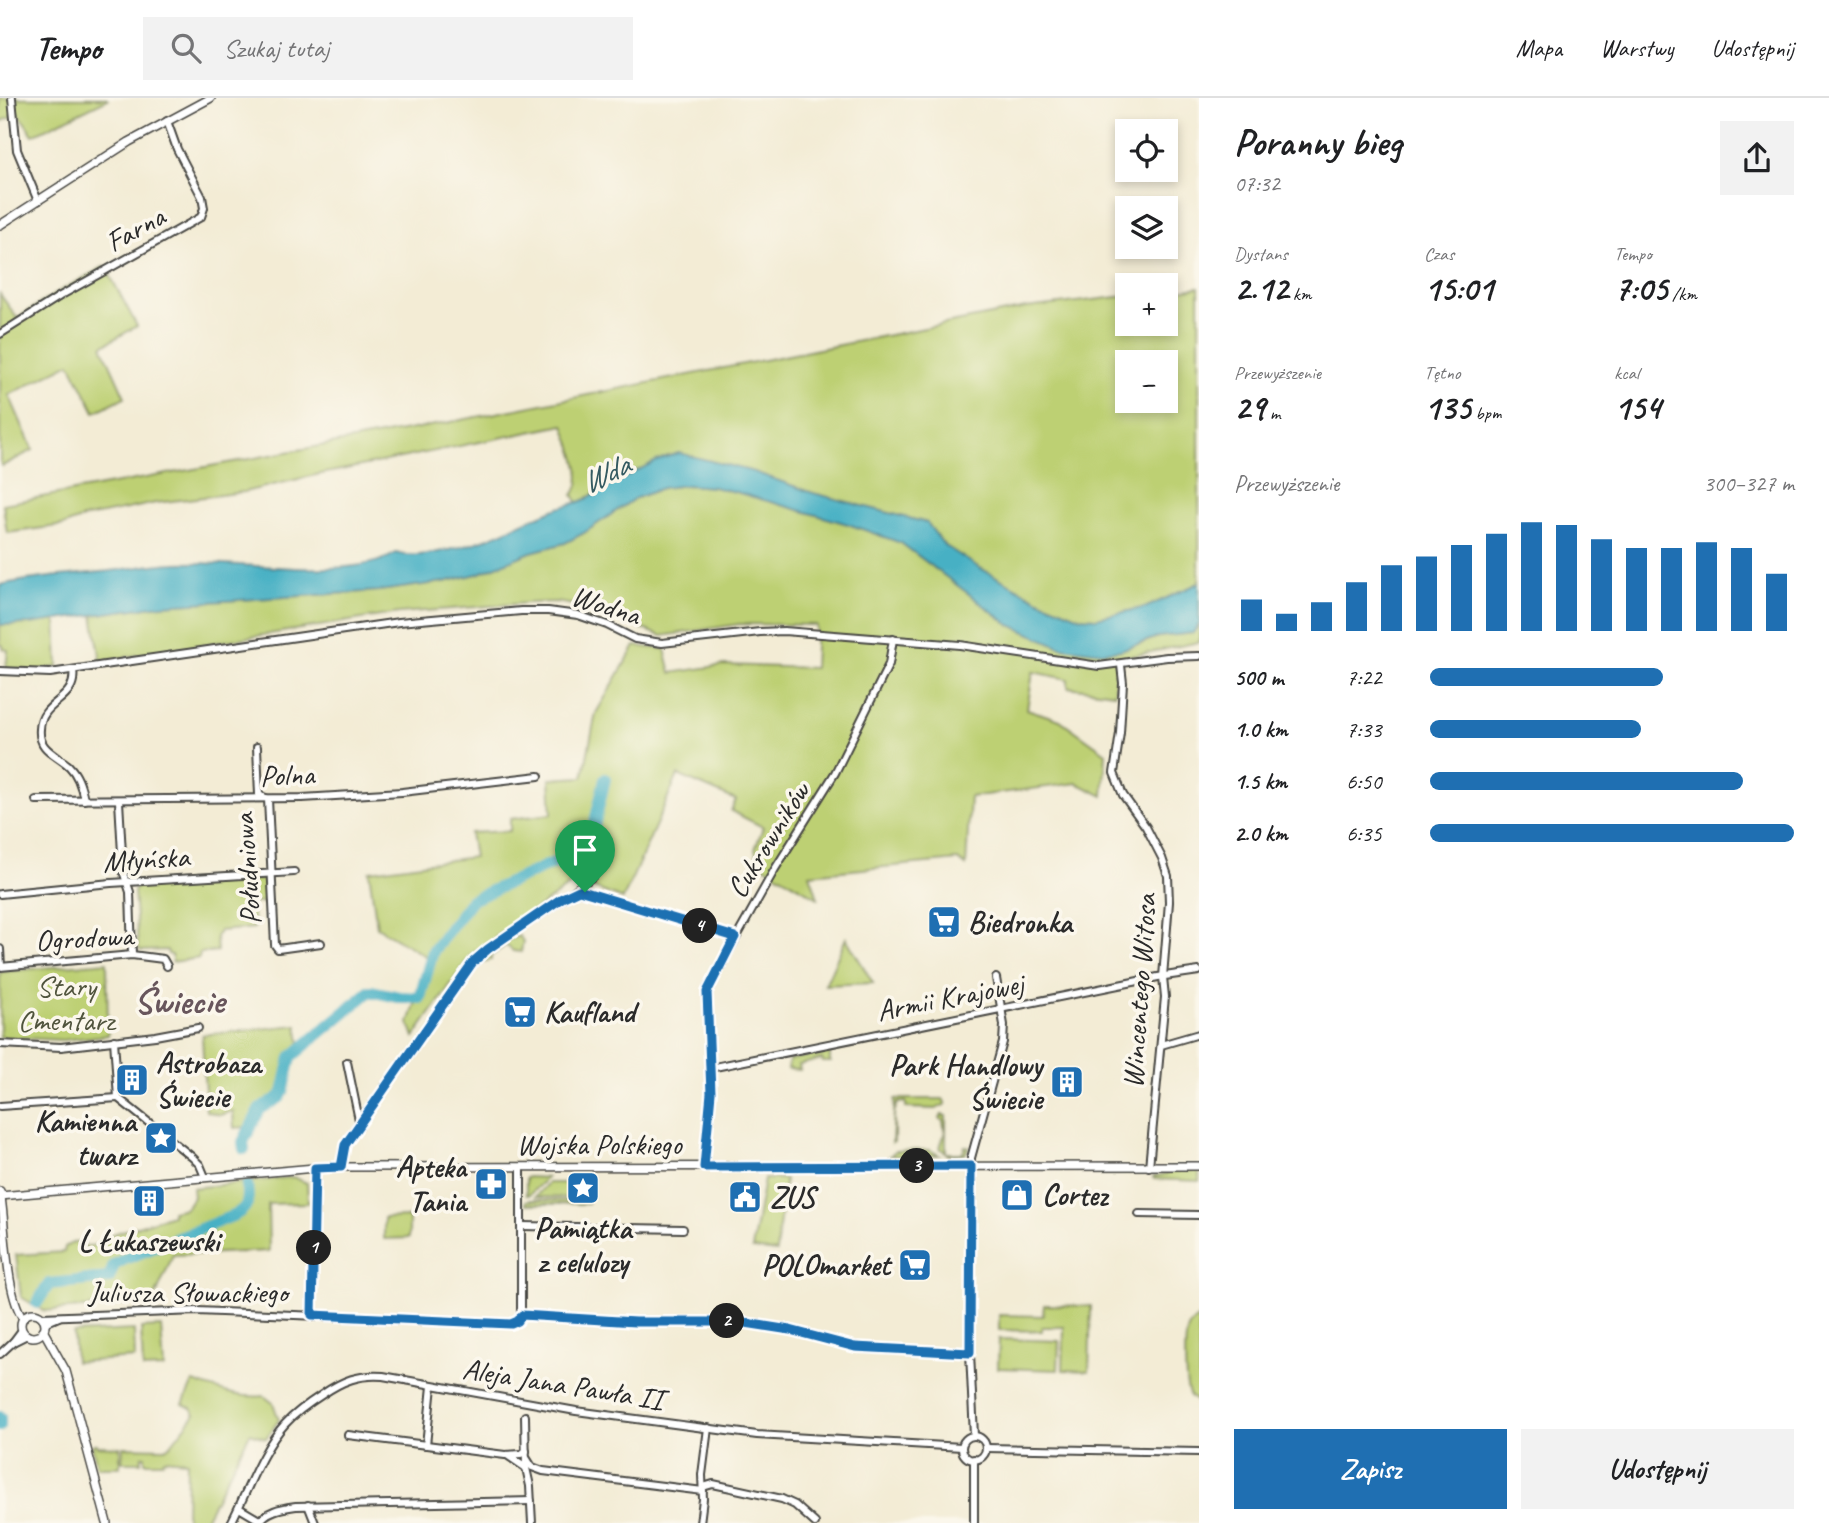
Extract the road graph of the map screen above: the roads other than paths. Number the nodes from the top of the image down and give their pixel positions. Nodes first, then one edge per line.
1 (12, 98) edge
2 (211, 98) edge
3 (167, 121) junction
4 (38, 201) junction
5 (0, 225) edge
6 (0, 334) edge
7 (893, 639) junction
8 (1199, 656) edge
9 (1121, 664) junction
10 (73, 670) junction
11 (0, 671) edge
12 (257, 747) dead end
13 (539, 776) dead end
14 (268, 799) junction
15 (36, 800) dead end
16 (84, 800) junction
17 (119, 801) junction
18 (294, 872) dead end
19 (272, 874) junction
20 (593, 876) dead end
21 (127, 882) junction
22 (574, 891) junction
23 (0, 894) edge
24 (735, 937) junction
25 (321, 943) dead end
26 (0, 949) edge
27 (132, 955) junction
28 (167, 966) dead end
29 (1, 967) edge
30 (1199, 971) edge
31 (1163, 977) junction
32 (996, 978) dead end
33 (1001, 1011) junction
34 (198, 1028) dead end
35 (1199, 1034) edge
36 (114, 1040) junction
37 (0, 1044) edge
38 (1161, 1045) junction
39 (347, 1062) dead end
40 (710, 1068) junction
41 (118, 1098) junction
42 (0, 1106) edge
43 (360, 1125) junction
44 (971, 1166) junction
45 (341, 1167) junction
46 (521, 1167) junction
47 (704, 1167) junction
48 (1149, 1167) junction
49 (1199, 1167) edge
50 (315, 1168) junction
51 (205, 1177) junction
52 (0, 1194) edge
53 (1139, 1214) dead end
54 (1199, 1214) edge
55 (521, 1226) junction
56 (683, 1229) dead end
57 (26, 1315) junction
58 (312, 1315) junction
59 (522, 1315) junction
60 (42, 1326) junction
61 (24, 1332) junction
62 (970, 1353) junction
63 (0, 1354) edge
64 (432, 1386) junction
65 (525, 1416) dead end
66 (708, 1428) junction
67 (348, 1435) dead end
68 (974, 1436) junction
69 (426, 1444) junction
70 (962, 1447) junction
71 (986, 1448) junction
72 (1199, 1452) edge
73 (505, 1454) junction
74 (526, 1455) junction
75 (974, 1460) junction
76 (526, 1468) junction
77 (543, 1471) junction
78 (530, 1486) junction
79 (703, 1489) junction
80 (531, 1502) junction
81 (308, 1505) junction
82 (239, 1508) junction
83 (260, 1522) edge
84 (107, 1523) edge
85 (231, 1523) edge
86 (315, 1523) edge
87 (532, 1523) edge
88 (701, 1523) edge
89 (815, 1523) edge
90 (974, 1523) edge

1 - 4 street
2 - 3 street
3 - 4 street
3 - 6 street, Farna
4 - 5 street
7 - 9 street, Wodna
7 - 10 street, Wodna
7 - 24 street, Cukrowników
8 - 9 street, Wodna
9 - 31 street, Wincentego Witosa
10 - 11 street, Wodna
10 - 16 street
12 - 14 street, Południowa
13 - 14 street, Polna
14 - 17 street, Polna
14 - 19 street, Południowa
15 - 16 street, Polna
16 - 17 street, Polna
17 - 21 street
18 - 19 street, Młyńska
19 - 21 street, Młyńska
19 - 25 street, Południowa
20 - 22 street
21 - 23 street, Młyńska
21 - 27 street
22 - 24 street
22 - 43 street
24 - 40 street, Cukrowników
26 - 29 street
27 - 28 street, Ogrodowa
27 - 29 street, Ogrodowa
30 - 31 street, Armii Krajowej
31 - 33 street, Armii Krajowej
31 - 38 street, Wincentego Witosa
32 - 33 street
33 - 40 street, Armii Krajowej
33 - 44 street
34 - 36 street
35 - 38 street
36 - 37 street
36 - 41 street
38 - 48 street, Wincentego Witosa
39 - 43 street
40 - 47 street, Cukrowników
41 - 42 street
41 - 51 street
43 - 45 street
44 - 47 street, Wojska Polskiego
44 - 48 street, Wojska Polskiego
44 - 62 street
45 - 46 street, Wojska Polskiego
45 - 50 street, Wojska Polskiego
46 - 47 street, Wojska Polskiego
46 - 55 street
48 - 49 street, Wojska Polskiego
50 - 51 street, Wojska Polskiego
50 - 58 street
51 - 52 street, Wojska Polskiego
52 - 57 street
53 - 54 street
55 - 56 street
55 - 59 street
57 - 60 street
57 - 61 street
58 - 59 street, Juliusza Słowackiego
58 - 60 street, Juliusza Słowackiego
59 - 62 street, Juliusza Słowackiego
60 - 61 street
60 - 84 street
61 - 63 street
62 - 68 street
64 - 66 street, Aleja Jana Pawła II
64 - 69 street
64 - 82 street, Aleja Jana Pawła II
65 - 74 street
66 - 70 street, Aleja Jana Pawła II
66 - 79 street
67 - 69 street
68 - 70 street
68 - 71 street
69 - 73 street
70 - 75 street
71 - 72 street
71 - 75 street
73 - 74 street
73 - 76 street
74 - 76 street
74 - 77 street
75 - 90 street
76 - 78 street
77 - 78 street
77 - 79 street
78 - 80 street
79 - 88 street
79 - 89 street
80 - 81 street
80 - 87 street
81 - 83 street
81 - 86 street
82 - 83 street
82 - 85 street, Aleja Jana Pawła II

